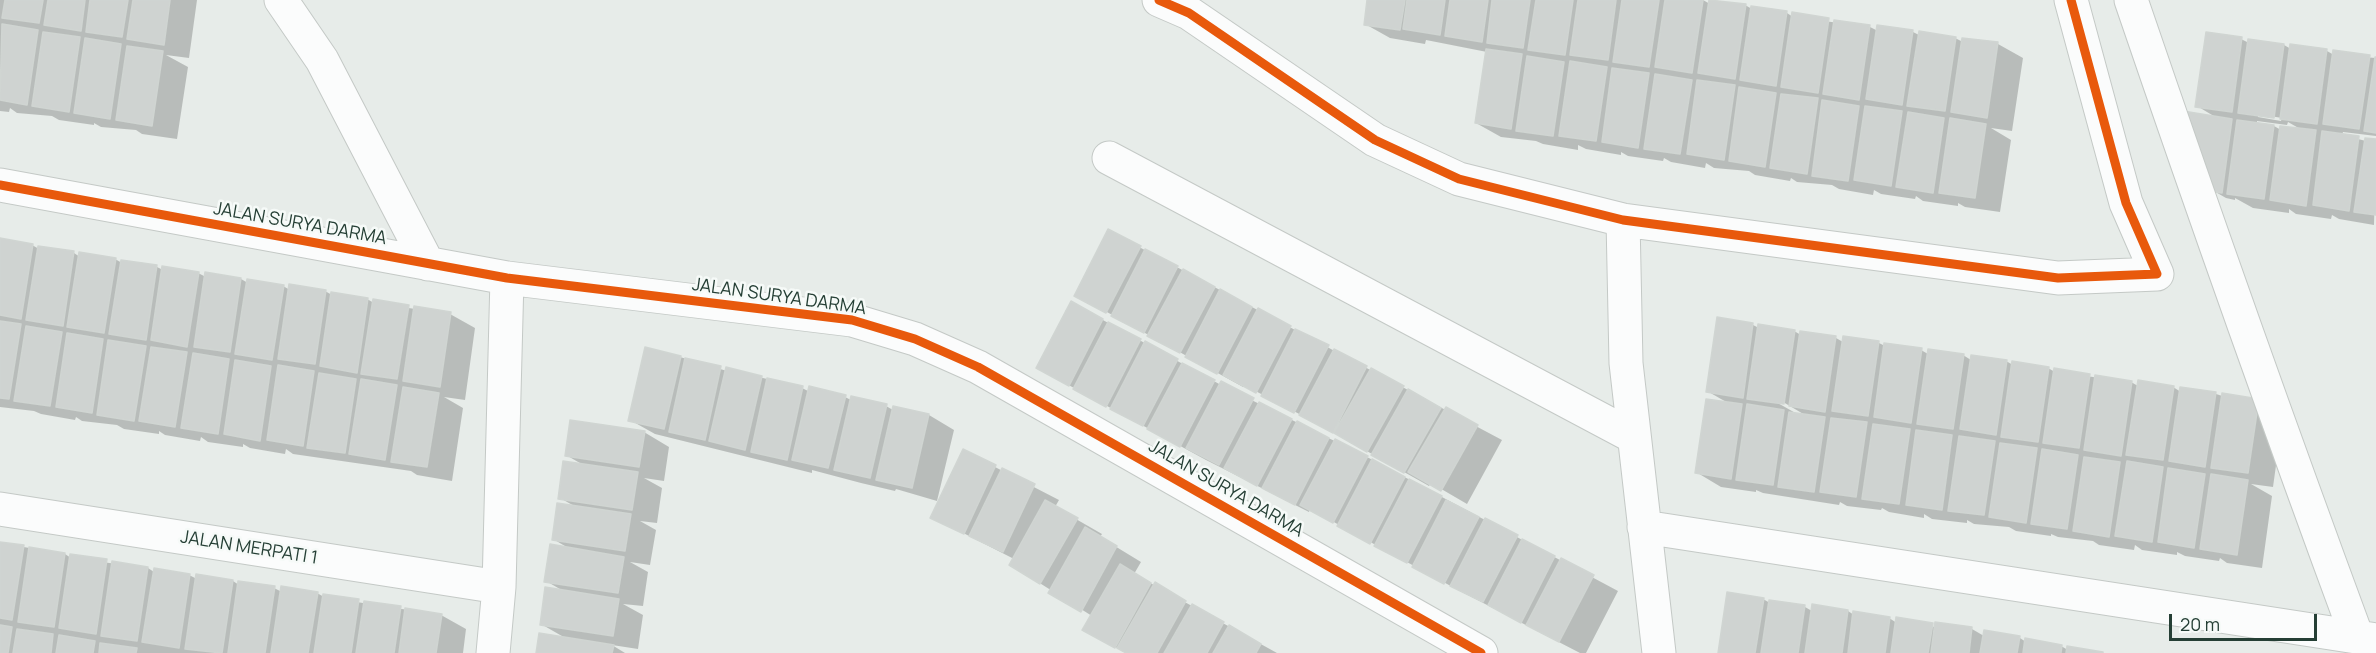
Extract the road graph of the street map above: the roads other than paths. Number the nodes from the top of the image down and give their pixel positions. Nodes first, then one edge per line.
1 (281, 0) edge
2 (1159, 0) edge
3 (2071, 0) edge
4 (2131, 0) edge
5 (1109, 158) dead end
6 (0, 185) edge
7 (1623, 220) junction
8 (428, 264) junction
9 (507, 278) junction
10 (1634, 437) junction
11 (0, 509) edge
12 (1644, 527) junction
13 (499, 587) junction
14 (2366, 638) edge
15 (493, 653) edge
16 (1481, 653) edge
17 (1659, 653) edge

1 - 8 street
2 - 7 street
3 - 7 street
4 - 14 street
5 - 10 street
6 - 8 street, JALAN SURYA DARMA
7 - 10 street
8 - 9 street, JALAN SURYA DARMA
9 - 13 street
9 - 16 street, JALAN SURYA DARMA
10 - 12 street
11 - 13 street, JALAN MERPATI 1
12 - 14 street
12 - 17 street
13 - 15 street

